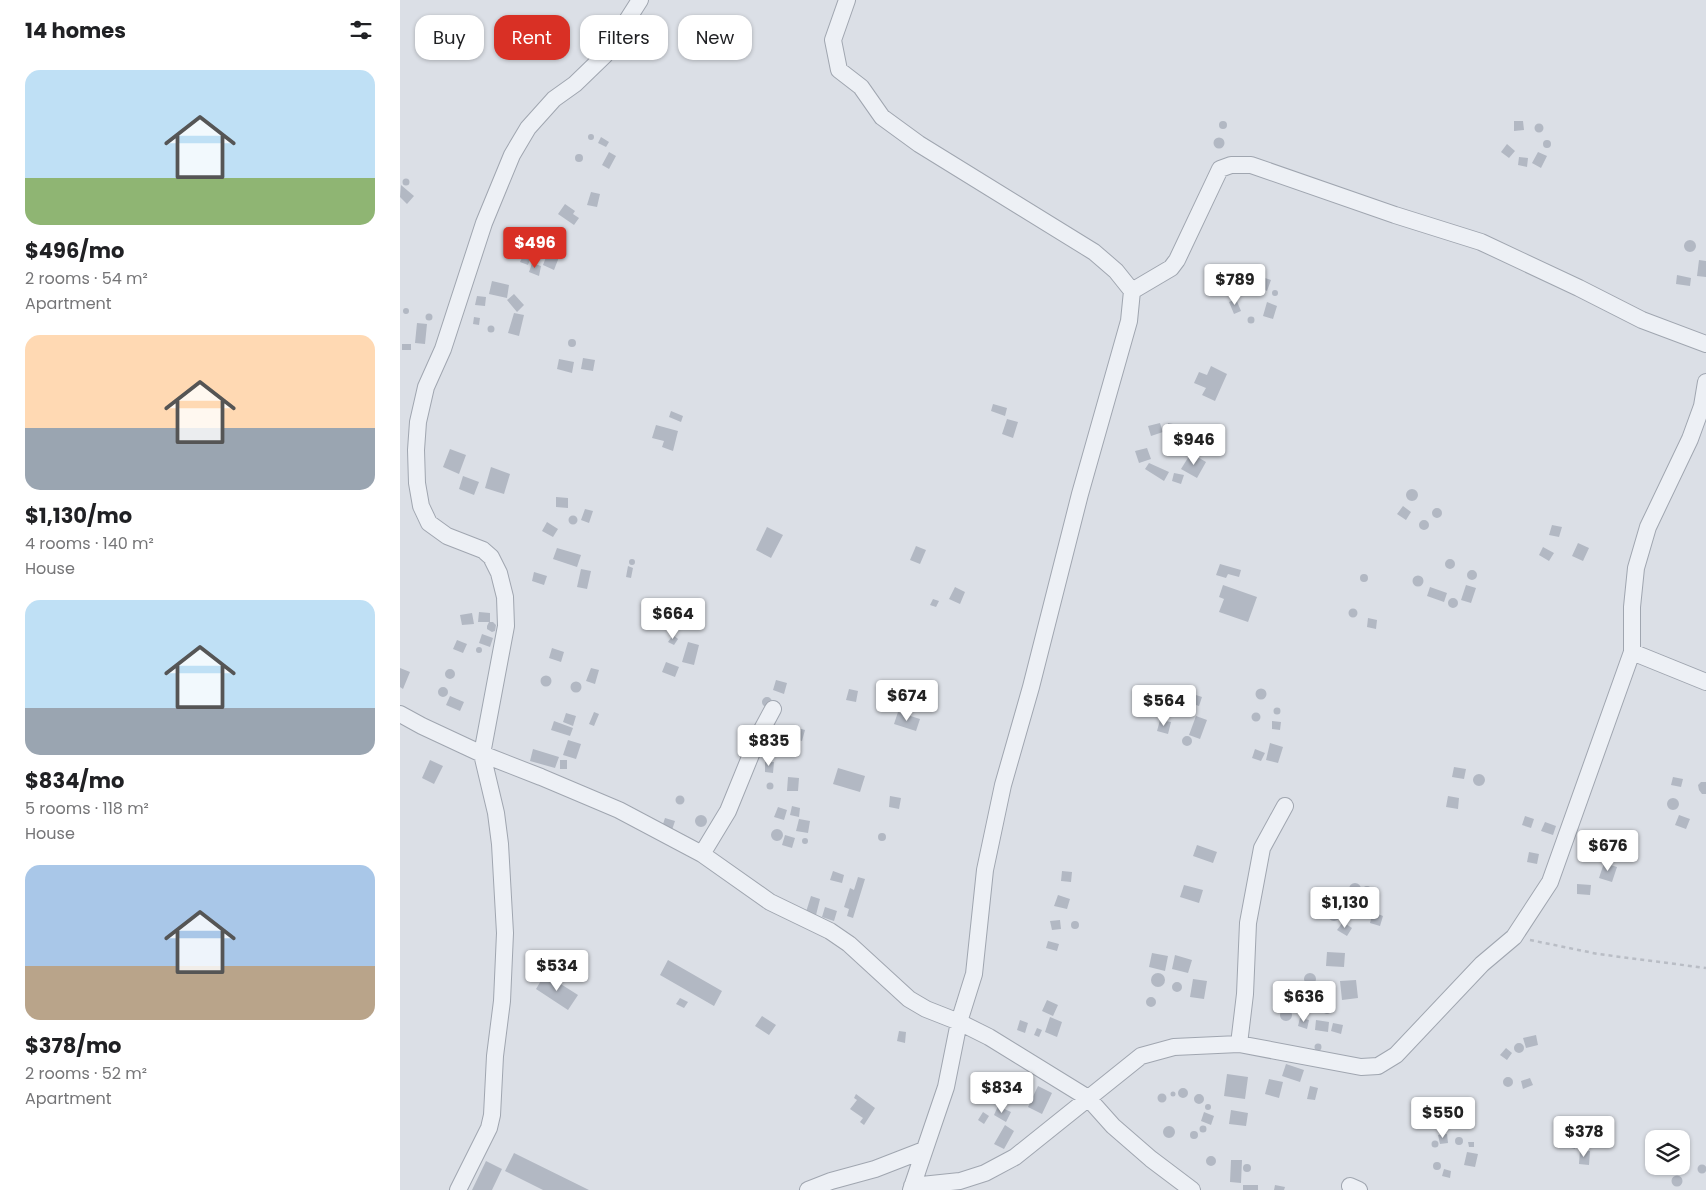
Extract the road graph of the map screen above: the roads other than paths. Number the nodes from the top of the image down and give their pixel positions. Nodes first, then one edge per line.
1 (640, 0) edge
2 (847, 0) edge
3 (1132, 291) junction
4 (1706, 344) edge
5 (1706, 382) edge
6 (1632, 652) junction
7 (1706, 682) edge
8 (773, 710) dead end
9 (400, 714) edge
10 (482, 754) junction
11 (1285, 806) dead end
12 (702, 854) junction
13 (959, 1022) junction
14 (1239, 1044) junction
15 (1088, 1098) junction
16 (924, 1150) junction
17 (912, 1188) edge
18 (458, 1190) edge
19 (808, 1190) edge
20 (1192, 1190) edge

1 - 10 street
2 - 3 street
3 - 4 street
3 - 13 street
5 - 6 street
6 - 7 street
6 - 14 street
8 - 12 street
9 - 10 street
10 - 12 street
10 - 18 street
11 - 14 street
12 - 13 street
13 - 15 street
13 - 16 street
14 - 15 street
15 - 17 street
15 - 20 street
16 - 17 street
16 - 19 street

